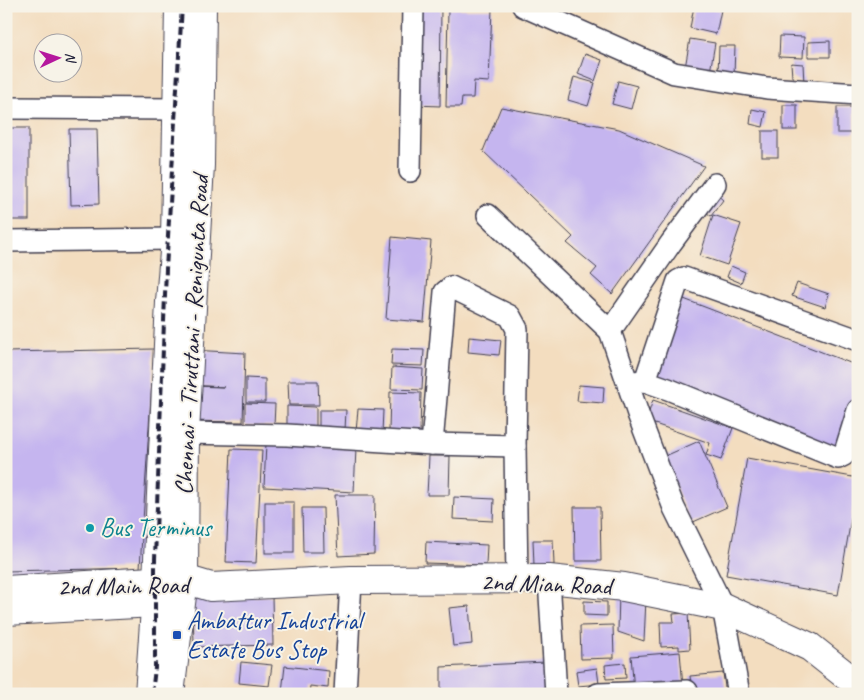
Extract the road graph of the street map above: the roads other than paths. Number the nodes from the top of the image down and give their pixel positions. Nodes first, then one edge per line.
1 (179, 6) edge
2 (202, 6) edge
3 (413, 6) edge
4 (523, 6) edge
5 (858, 94) edge
6 (6, 108) edge
7 (178, 109) junction
8 (410, 171) dead end
9 (715, 184) dead end
10 (488, 215) dead end
11 (175, 239) junction
12 (6, 241) edge
13 (610, 331) junction
14 (858, 340) edge
15 (636, 382) junction
16 (858, 410) edge
17 (185, 433) junction
18 (432, 444) junction
19 (515, 446) junction
20 (549, 579) junction
21 (351, 580) junction
22 (517, 580) junction
23 (211, 587) joint
24 (6, 590) edge
25 (170, 591) junction
26 (723, 607) junction
27 (6, 611) edge
28 (858, 685) edge
29 (687, 691) dead end
30 (150, 694) edge
31 (170, 694) edge
32 (345, 694) edge
33 (556, 694) edge
34 (598, 694) edge
35 (739, 694) edge

1 - 7 main road, Chennai - Tiruttani - Renigunta Road
2 - 17 main road, Chennai - Tiruttani - Renigunta Road
3 - 8 street
4 - 5 street
6 - 7 street
7 - 11 main road, Chennai - Tiruttani - Renigunta Road
9 - 13 street
10 - 13 street
11 - 12 street
11 - 25 main road, Chennai - Tiruttani - Renigunta Road
13 - 15 street
14 - 15 street
15 - 16 street
15 - 26 street
17 - 18 street
17 - 25 main road, Chennai - Tiruttani - Renigunta Road
18 - 19 street
18 - 19 street
19 - 22 street
20 - 22 main road, 2nd Mian Road
20 - 26 main road, 2nd Mian Road
20 - 33 street
21 - 22 main road, 2nd Mian Road
21 - 23 main road, 2nd Mian Road
21 - 32 street
23 - 25 main road, 2nd Main Road
24 - 25 main road, 2nd Main Road
25 - 27 main road, 2nd Main Road
25 - 30 main road, Chennai - Tiruttani - Renigunta Road
25 - 31 main road, Chennai - Tiruttani - Renigunta Road
26 - 28 main road, 2nd Mian Road
26 - 35 street
29 - 34 street

